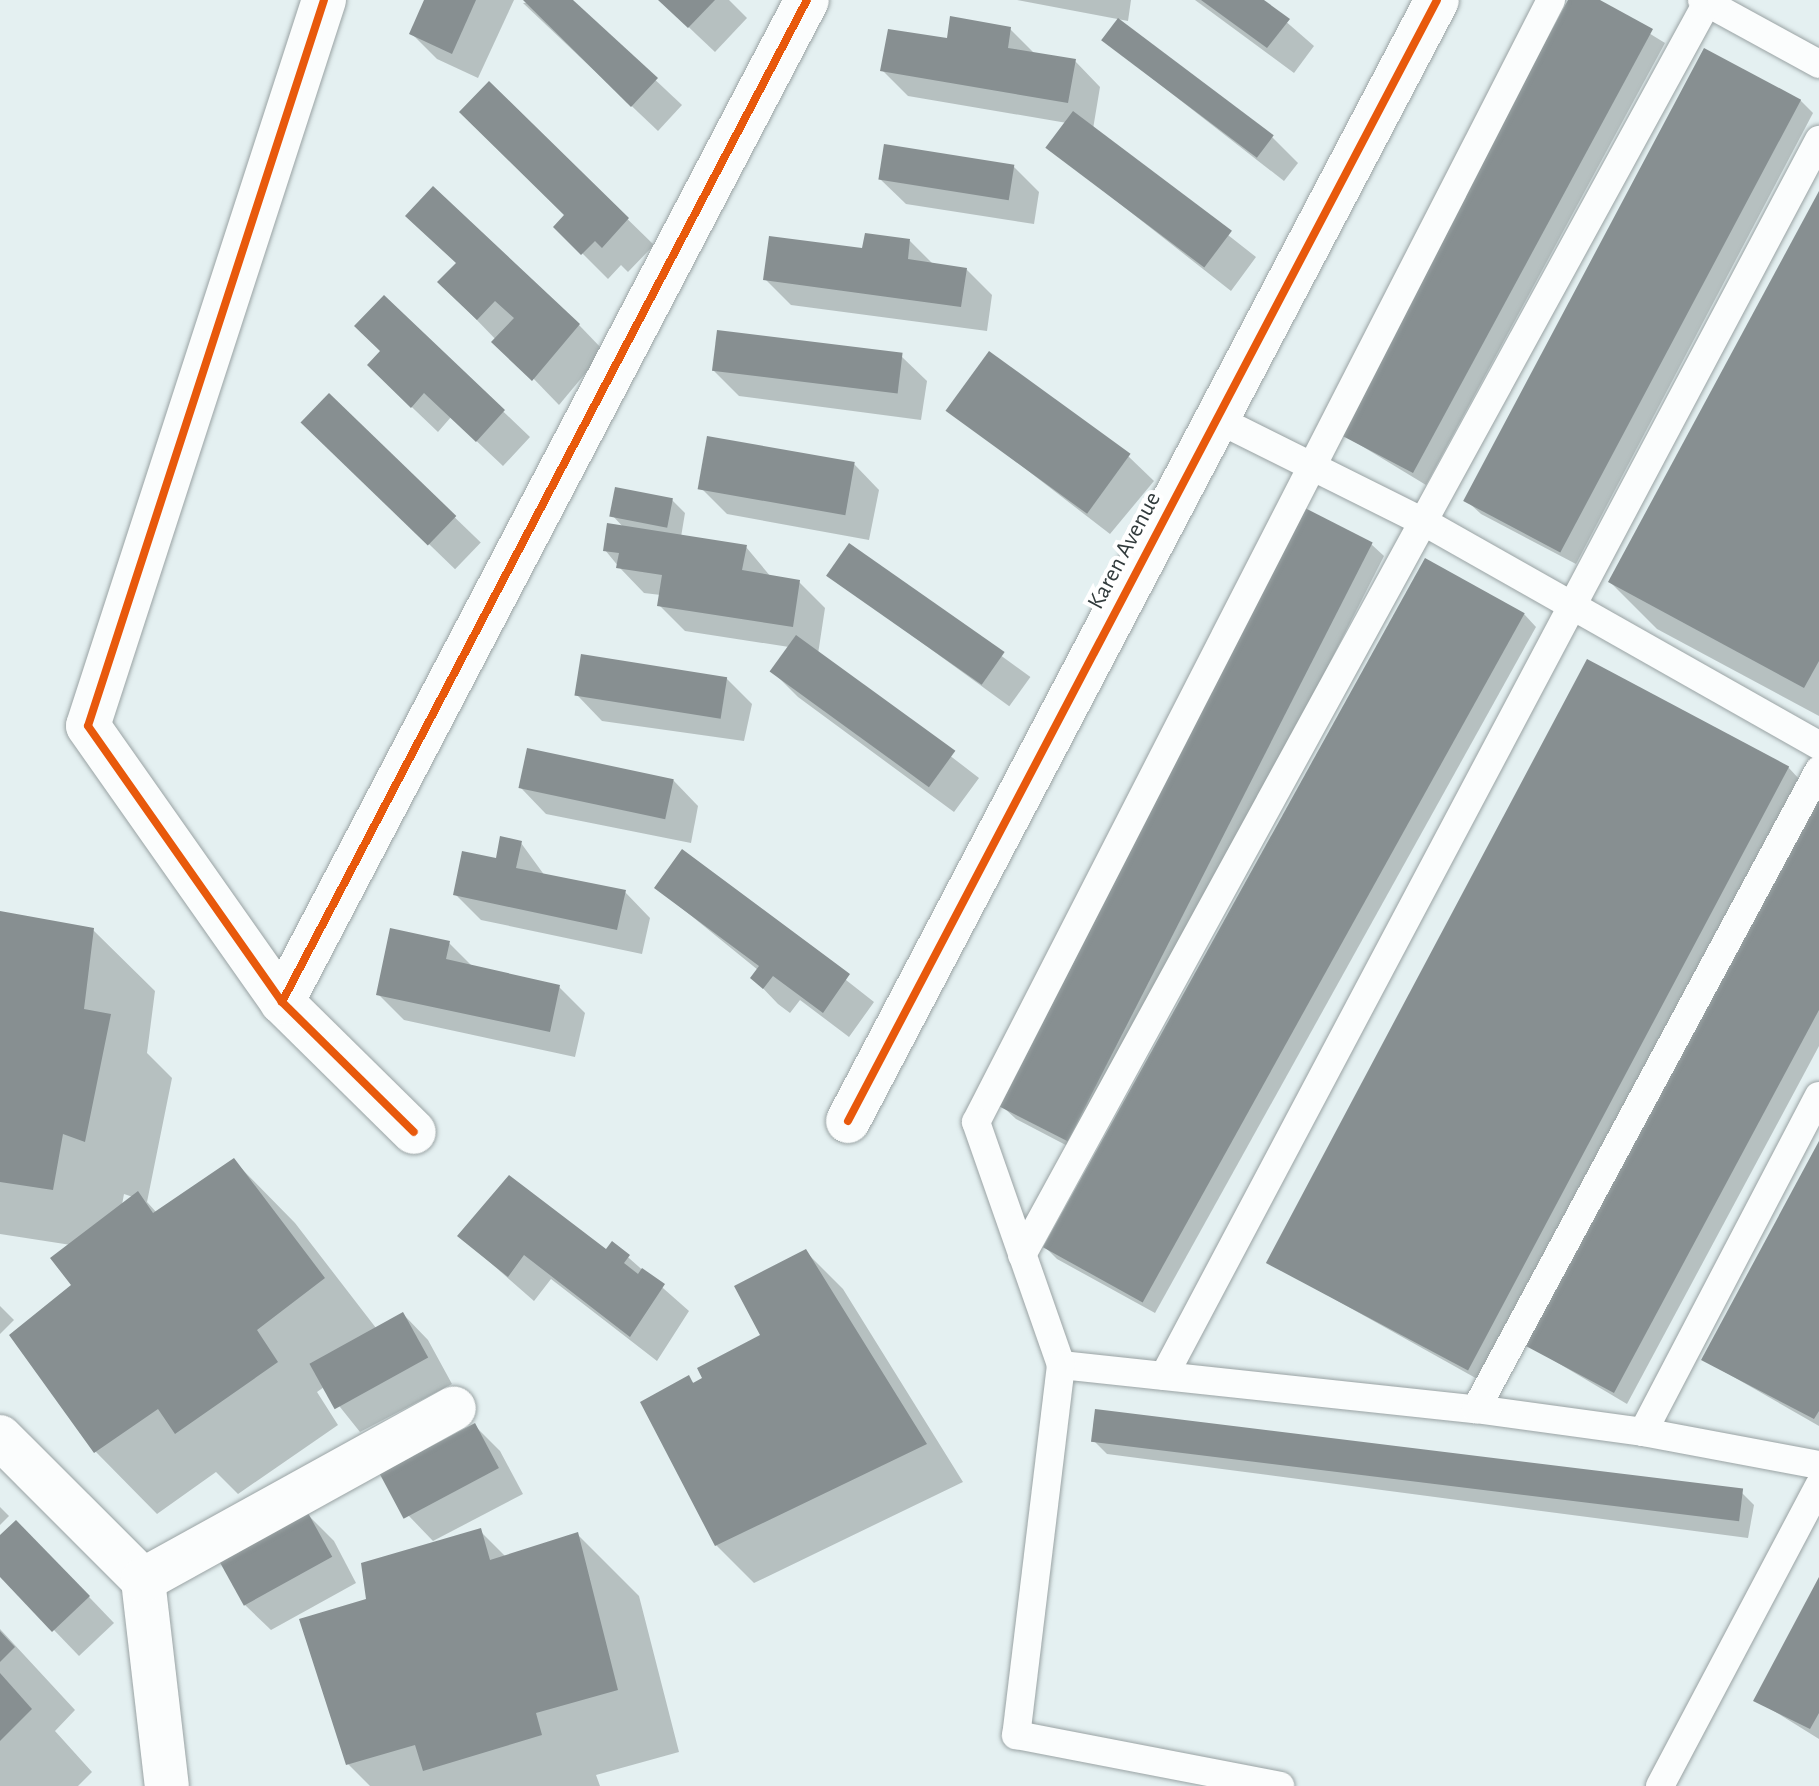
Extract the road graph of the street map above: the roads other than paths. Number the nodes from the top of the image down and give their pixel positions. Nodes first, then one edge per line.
1 (324, 0) edge
2 (807, 0) edge
3 (1437, 0) edge
4 (1551, 0) edge
5 (1704, 1) edge
6 (1819, 64) edge
7 (1819, 140) edge
8 (1217, 419) junction
9 (1313, 465) junction
10 (1426, 523) junction
11 (1571, 605) junction
12 (1819, 745) edge
13 (1819, 770) edge
14 (282, 1002) junction
15 (1819, 1096) edge
16 (848, 1121) dead end
17 (414, 1132) dead end
18 (1022, 1255) junction
19 (1061, 1365) junction
20 (1164, 1376) junction
21 (454, 1408) dead end
22 (1476, 1409) junction
23 (1643, 1432) junction
24 (0, 1437) edge
25 (1819, 1465) edge
26 (1819, 1486) edge
27 (143, 1580) junction
28 (167, 1786) edge
29 (1280, 1786) edge
30 (1660, 1786) edge

1 - 14 street
2 - 14 street
3 - 8 street, Karen Avenue
4 - 9 lane
5 - 6 lane
5 - 10 lane
7 - 11 lane
8 - 9 lane
8 - 16 street, Karen Avenue
9 - 10 lane
9 - 18 lane
10 - 11 lane
10 - 18 lane
11 - 12 lane
11 - 20 lane
13 - 22 lane
14 - 17 street
15 - 23 lane
18 - 19 lane
19 - 20 lane
19 - 29 lane
20 - 22 lane
21 - 27 street
22 - 23 lane
23 - 25 lane
24 - 27 street
26 - 30 lane
27 - 28 street

